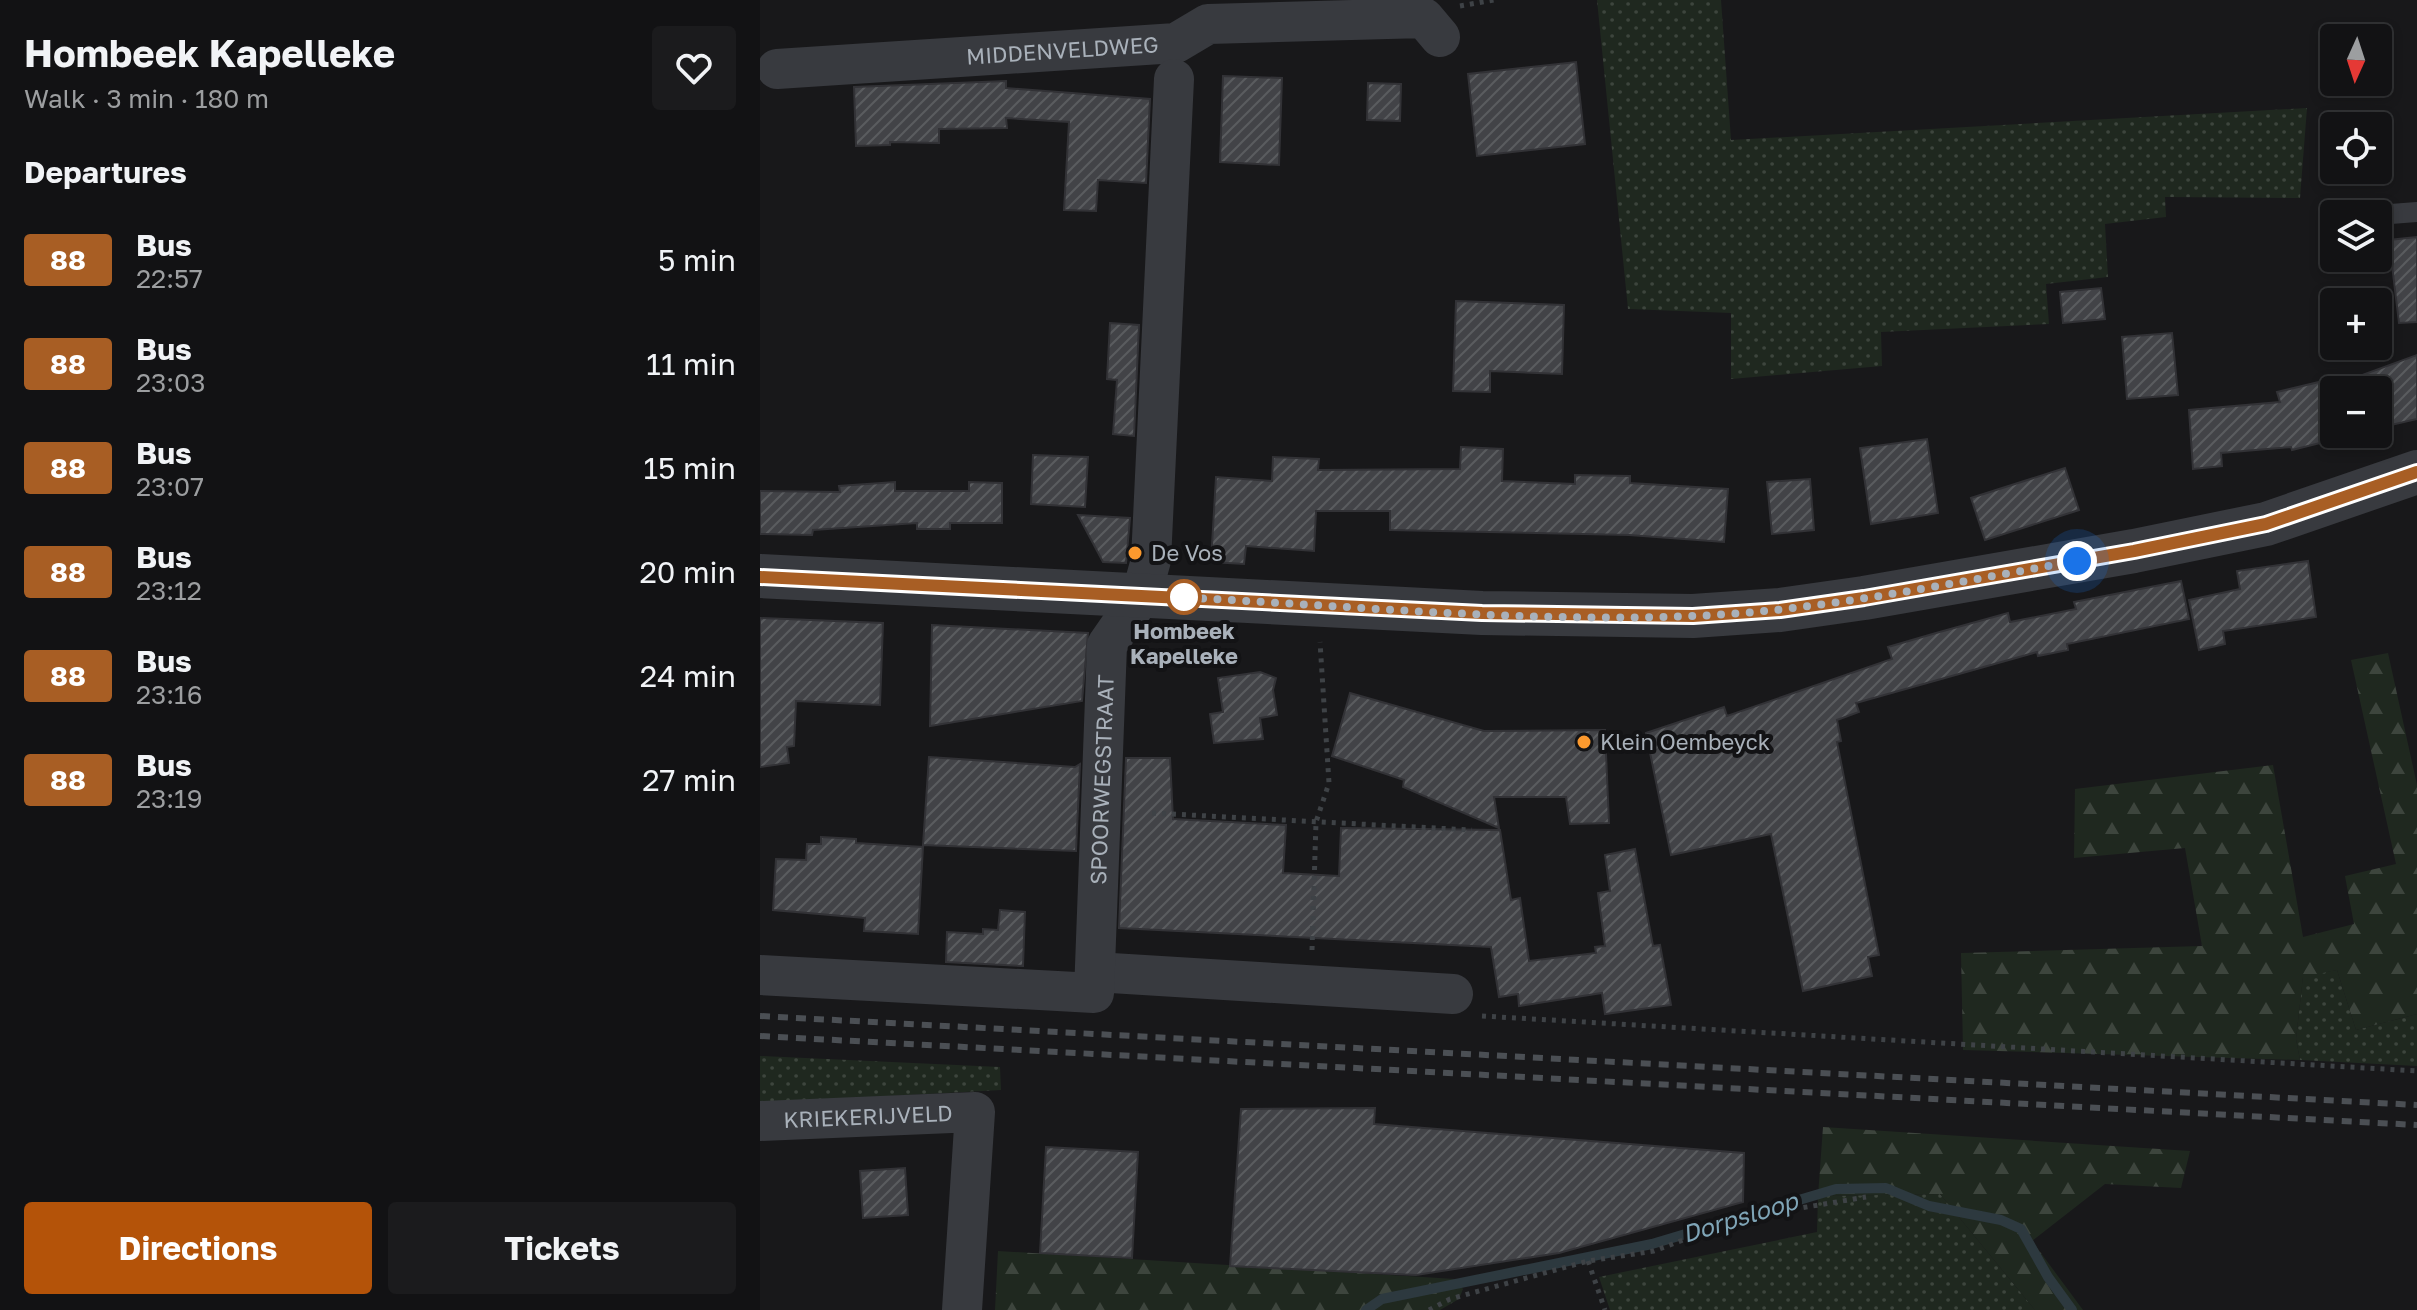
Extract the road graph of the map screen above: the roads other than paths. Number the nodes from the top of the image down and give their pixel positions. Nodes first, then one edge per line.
1 (1440, 37) dead end
2 (777, 69) dead end
3 (1174, 79) dead end
4 (2417, 212) edge
5 (2392, 214) edge
6 (2417, 472) edge
7 (760, 576) edge
8 (1141, 596) junction
9 (1095, 972) junction
10 (760, 975) edge
11 (1462, 1005) road end
12 (760, 1121) edge
13 (962, 1310) edge

1 - 2 street, MIDDENVELDWEG
3 - 8 street, MIDDENVELDWEG
4 - 5 lane
6 - 8 street
7 - 8 street
8 - 9 street, SPOORWEGSTRAAT
9 - 10 street
9 - 11 street
12 - 13 street, KRIEKERIJVELD

